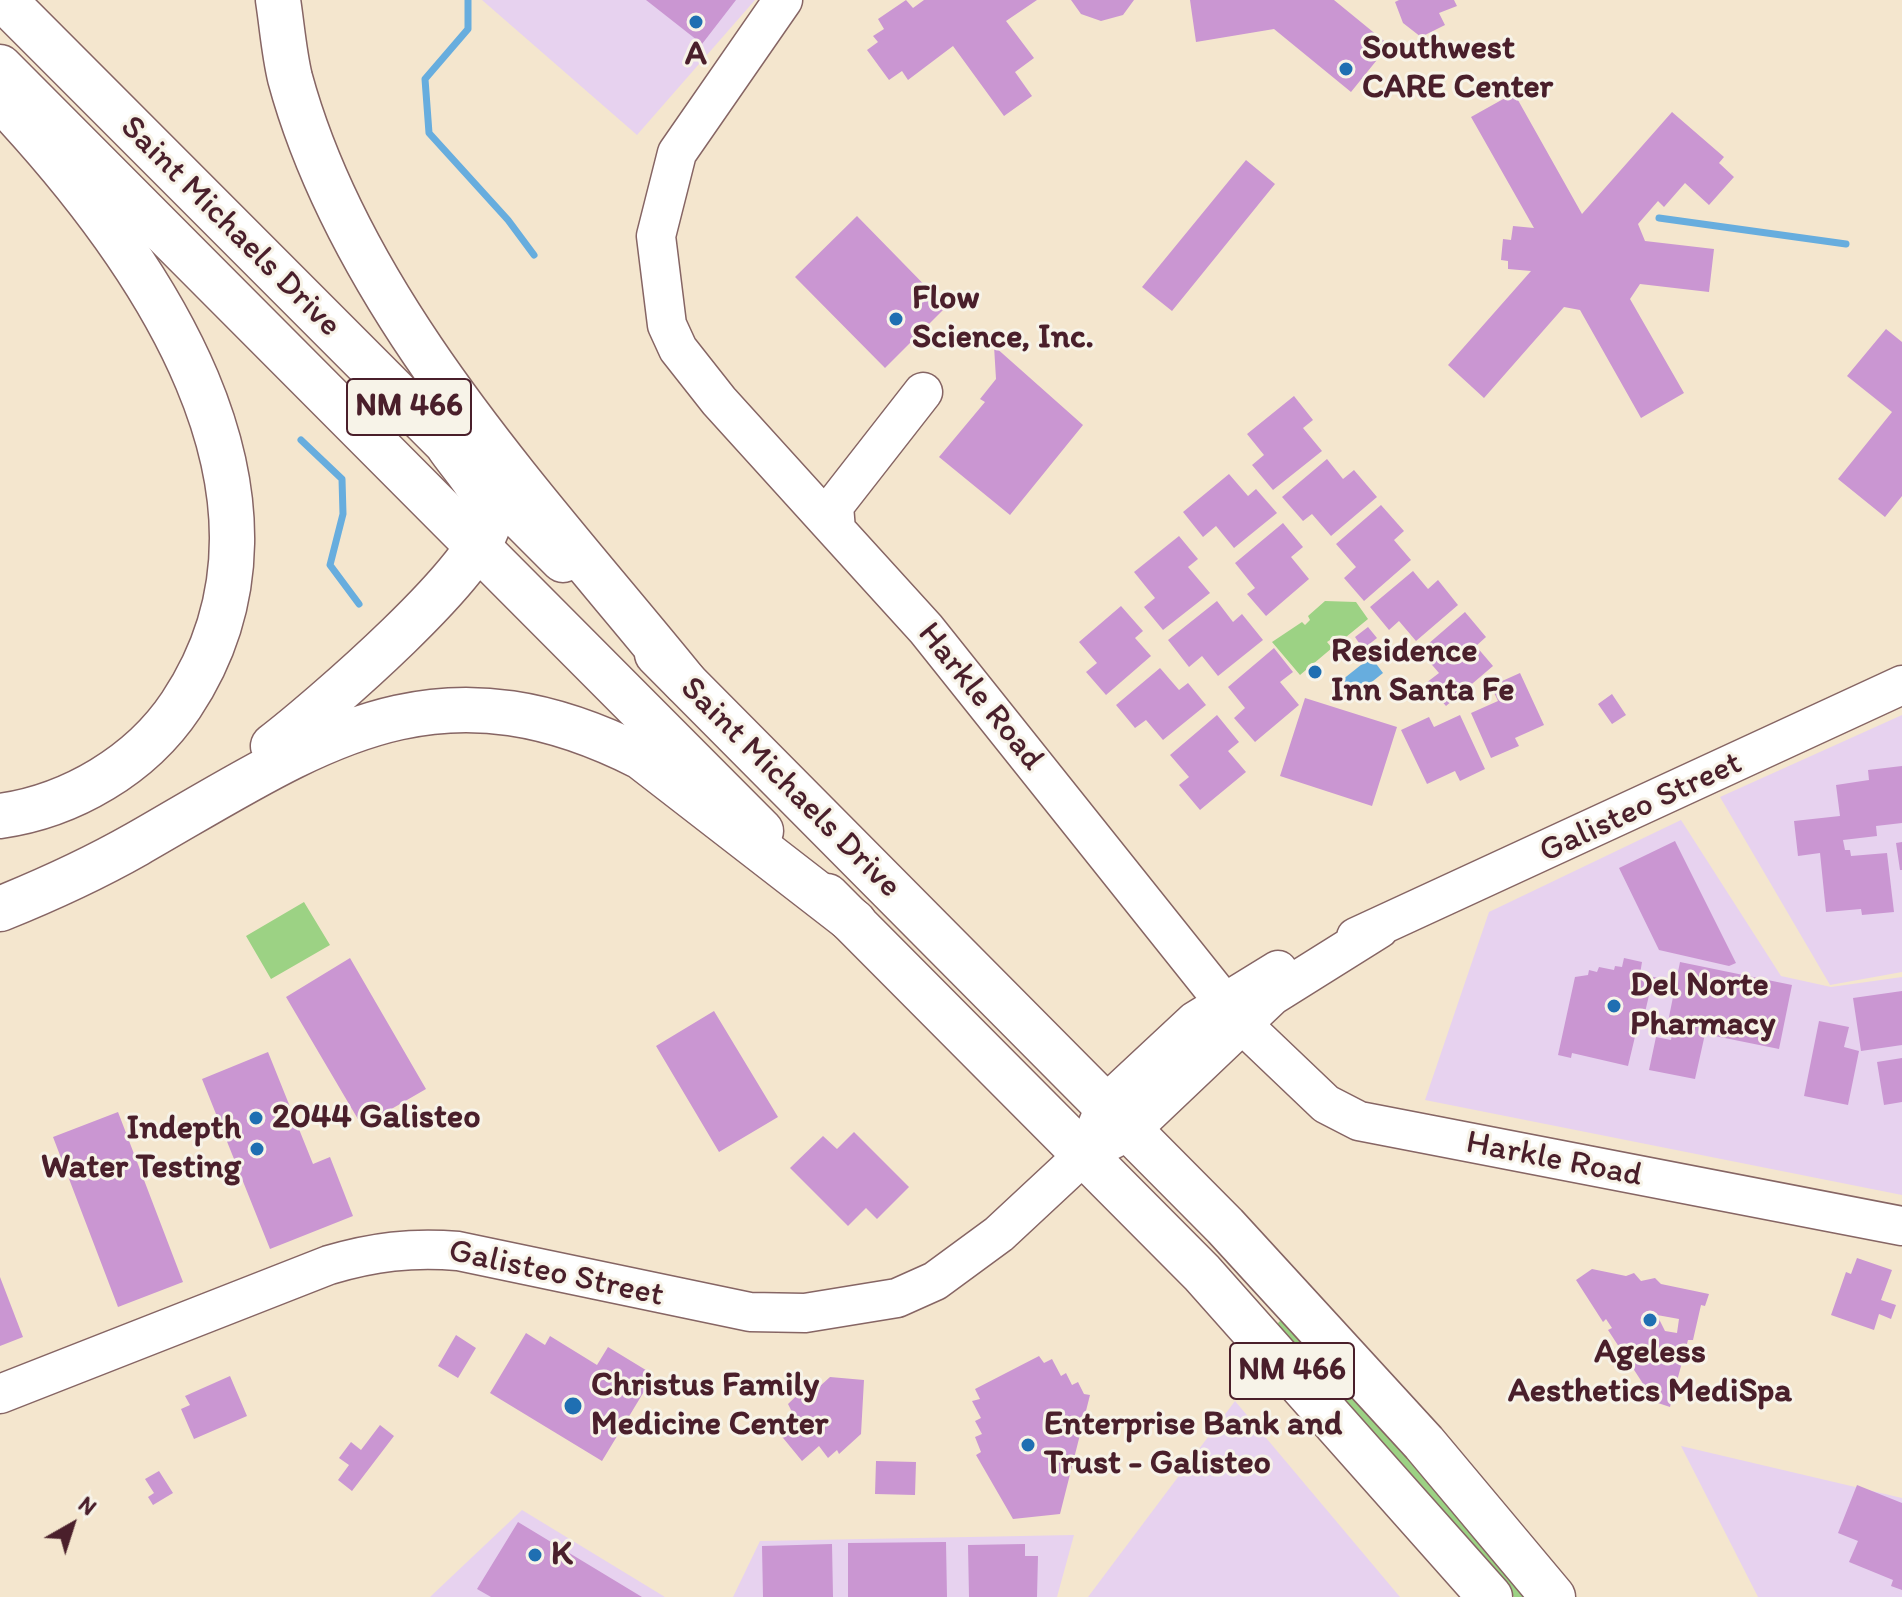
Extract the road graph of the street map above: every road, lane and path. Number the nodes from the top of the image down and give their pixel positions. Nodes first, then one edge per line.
1 (4, 0) edge
2 (278, 0) edge
3 (783, 0) edge
4 (0, 67) edge
5 (0, 98) edge
6 (923, 392) dead end
7 (449, 447) junction
8 (836, 530) junction
9 (478, 548) junction
10 (685, 682) junction
11 (1902, 685) edge
12 (206, 801) junction
13 (0, 816) edge
14 (0, 909) edge
15 (854, 922) junction
16 (1232, 1012) junction
17 (1118, 1117) junction
18 (1086, 1153) junction
19 (1902, 1226) edge
20 (0, 1394) edge
21 (1490, 1597) edge
22 (1553, 1597) edge

1 - 7 main road, Saint Michaels Drive / NM 466
2 - 10 main road
3 - 8 street, Harkle Road
4 - 9 main road, Saint Michaels Drive / NM 466
5 - 13 main road
6 - 8 street
7 - 9 main road
7 - 10 main road, Saint Michaels Drive / NM 466
8 - 16 street, Harkle Road
9 - 12 main road
9 - 15 main road, Saint Michaels Drive / NM 466
10 - 17 main road, Saint Michaels Drive / NM 466
11 - 16 street, Galisteo Street
12 - 14 main road
12 - 15 main road
15 - 18 main road, Saint Michaels Drive / NM 466
16 - 17 street, Galisteo Street
16 - 19 street, Harkle Road
17 - 18 street, Galisteo Street
17 - 22 main road, Saint Michaels Drive / NM 466
18 - 20 street, Galisteo Street
18 - 21 main road, Saint Michaels Drive / NM 466

